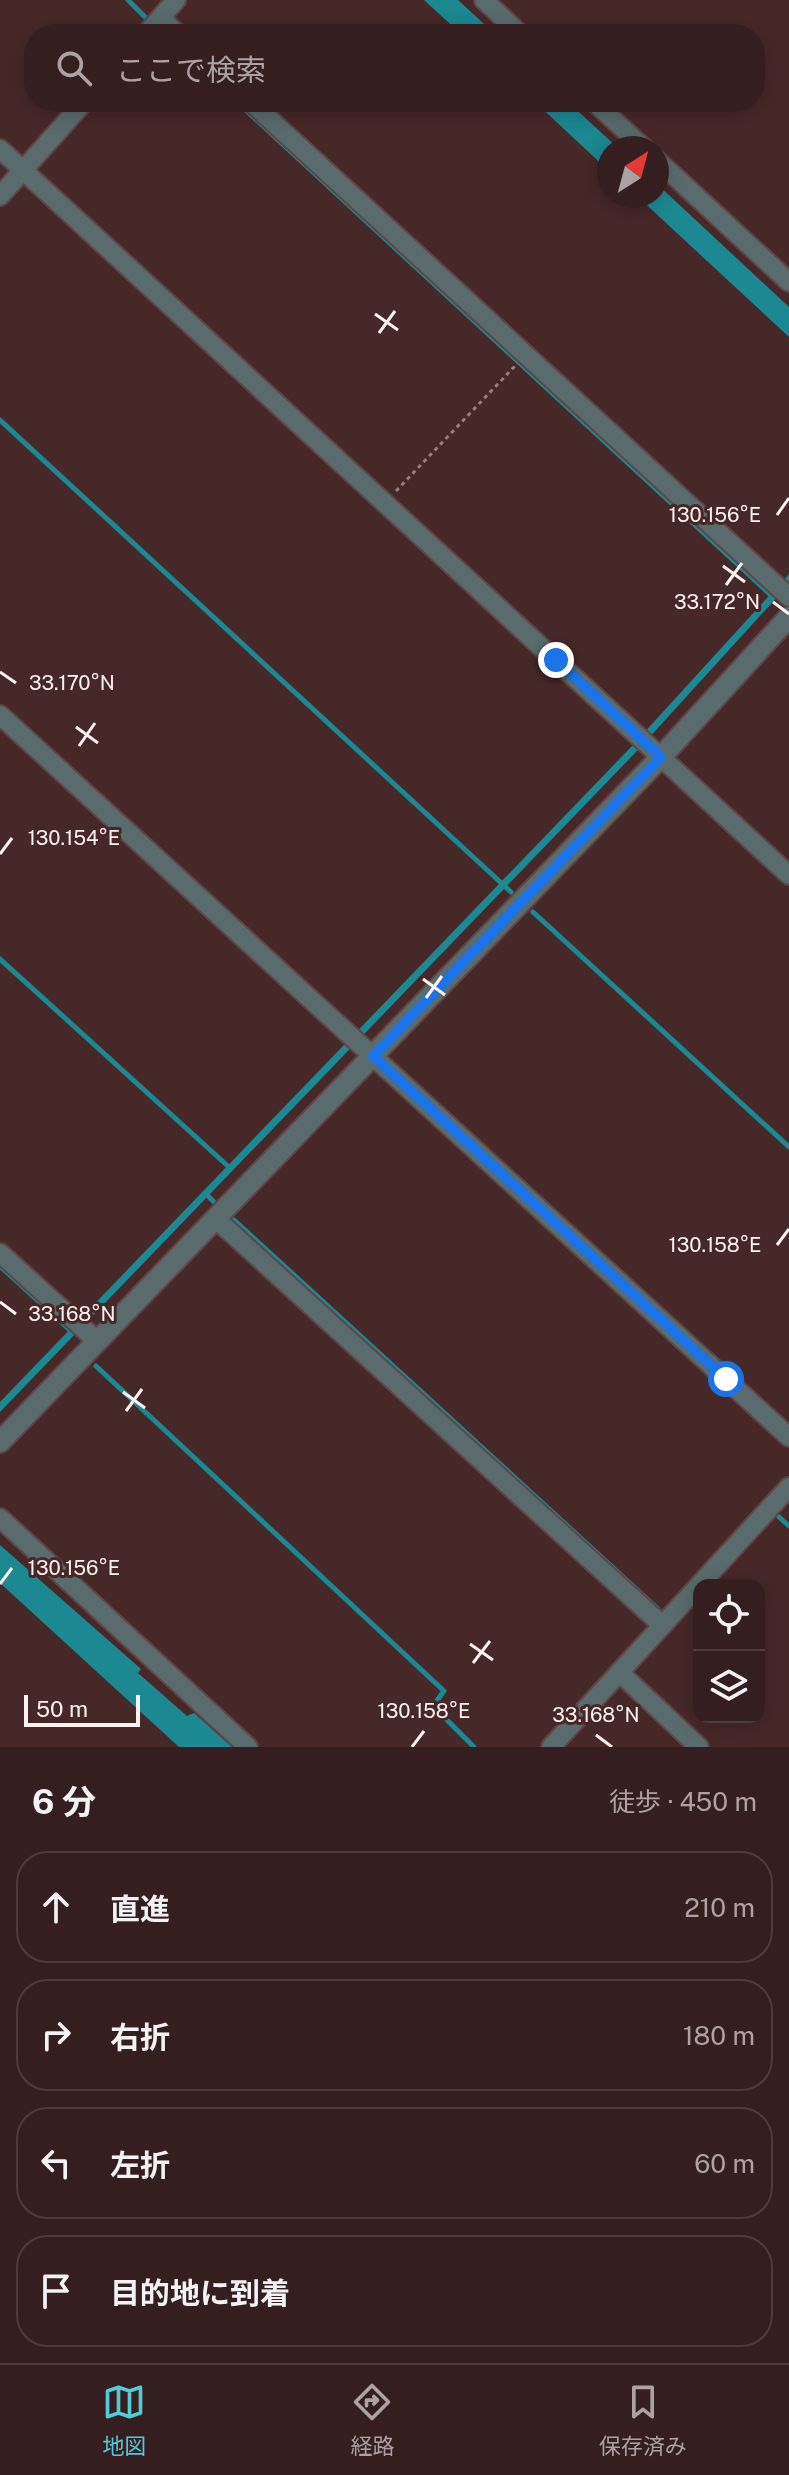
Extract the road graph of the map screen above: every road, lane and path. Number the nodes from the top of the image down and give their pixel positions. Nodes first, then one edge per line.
1 (176, 0) edge
2 (484, 0) edge
3 (161, 18) junction
4 (155, 24) edge
5 (167, 24) edge
6 (509, 24) edge
7 (75, 112) edge
8 (262, 112) edge
9 (605, 112) edge
10 (631, 136) edge
11 (0, 149) edge
12 (22, 171) junction
13 (669, 171) edge
14 (0, 196) edge
15 (789, 282) edge
16 (513, 368) dead end
17 (385, 503) junction
18 (783, 592) edge
19 (789, 617) edge
20 (0, 715) edge
21 (649, 746) junction
22 (789, 875) edge
23 (361, 1045) junction
24 (216, 1219) junction
25 (0, 1253) edge
26 (85, 1330) junction
27 (789, 1437) edge
28 (0, 1442) edge
29 (789, 1487) edge
30 (0, 1518) edge
31 (661, 1624) junction
32 (620, 1673) junction
33 (248, 1747) edge
34 (551, 1747) edge
35 (699, 1747) edge

1 - 3 street
2 - 6 street
3 - 4 street
3 - 5 street
7 - 12 street
8 - 18 street
9 - 10 street
11 - 12 street
12 - 14 street
12 - 17 street
13 - 15 street
16 - 17 path
17 - 21 street
19 - 21 street
20 - 23 street
21 - 22 street
21 - 23 street
23 - 24 street
23 - 27 street
24 - 26 street
24 - 31 street
25 - 26 street
26 - 28 street
29 - 31 street
30 - 33 street
31 - 32 street
32 - 34 street
32 - 35 street

